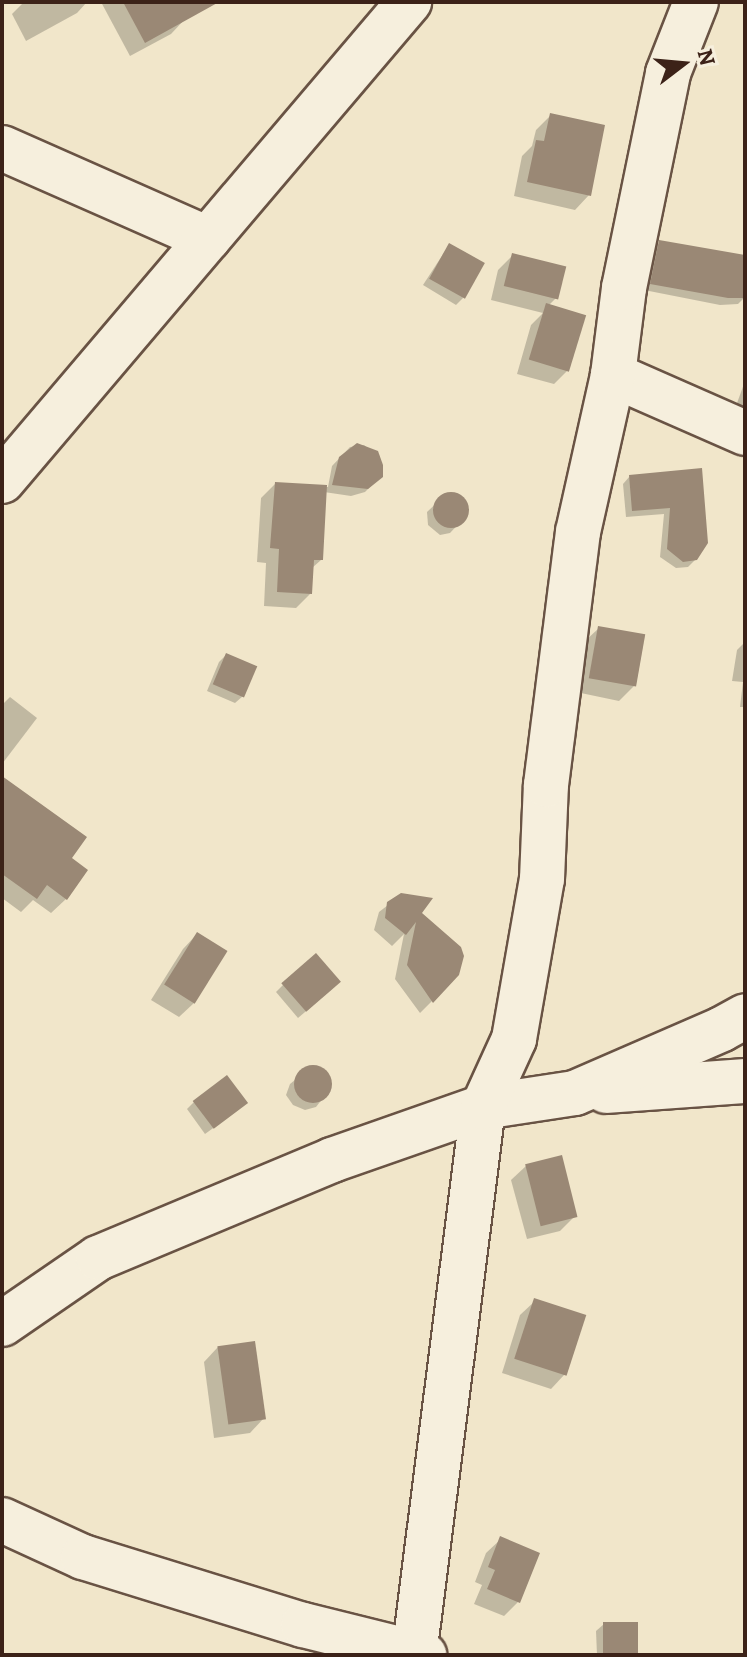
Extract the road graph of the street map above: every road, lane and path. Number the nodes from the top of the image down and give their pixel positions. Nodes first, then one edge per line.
1 (409, 2) edge
2 (696, 2) edge
3 (2, 148) edge
4 (208, 239) junction
5 (613, 375) junction
6 (745, 433) edge
7 (2, 481) edge
8 (745, 1016) edge
9 (745, 1081) edge
10 (575, 1093) junction
11 (483, 1107) junction
12 (2, 1324) edge
13 (2, 1520) edge
14 (417, 1654) edge

1 - 4 street
2 - 5 street
3 - 4 street
4 - 7 street
5 - 6 street
5 - 11 street
8 - 10 street
9 - 10 street
10 - 11 street
11 - 12 street
11 - 14 street
13 - 14 street

